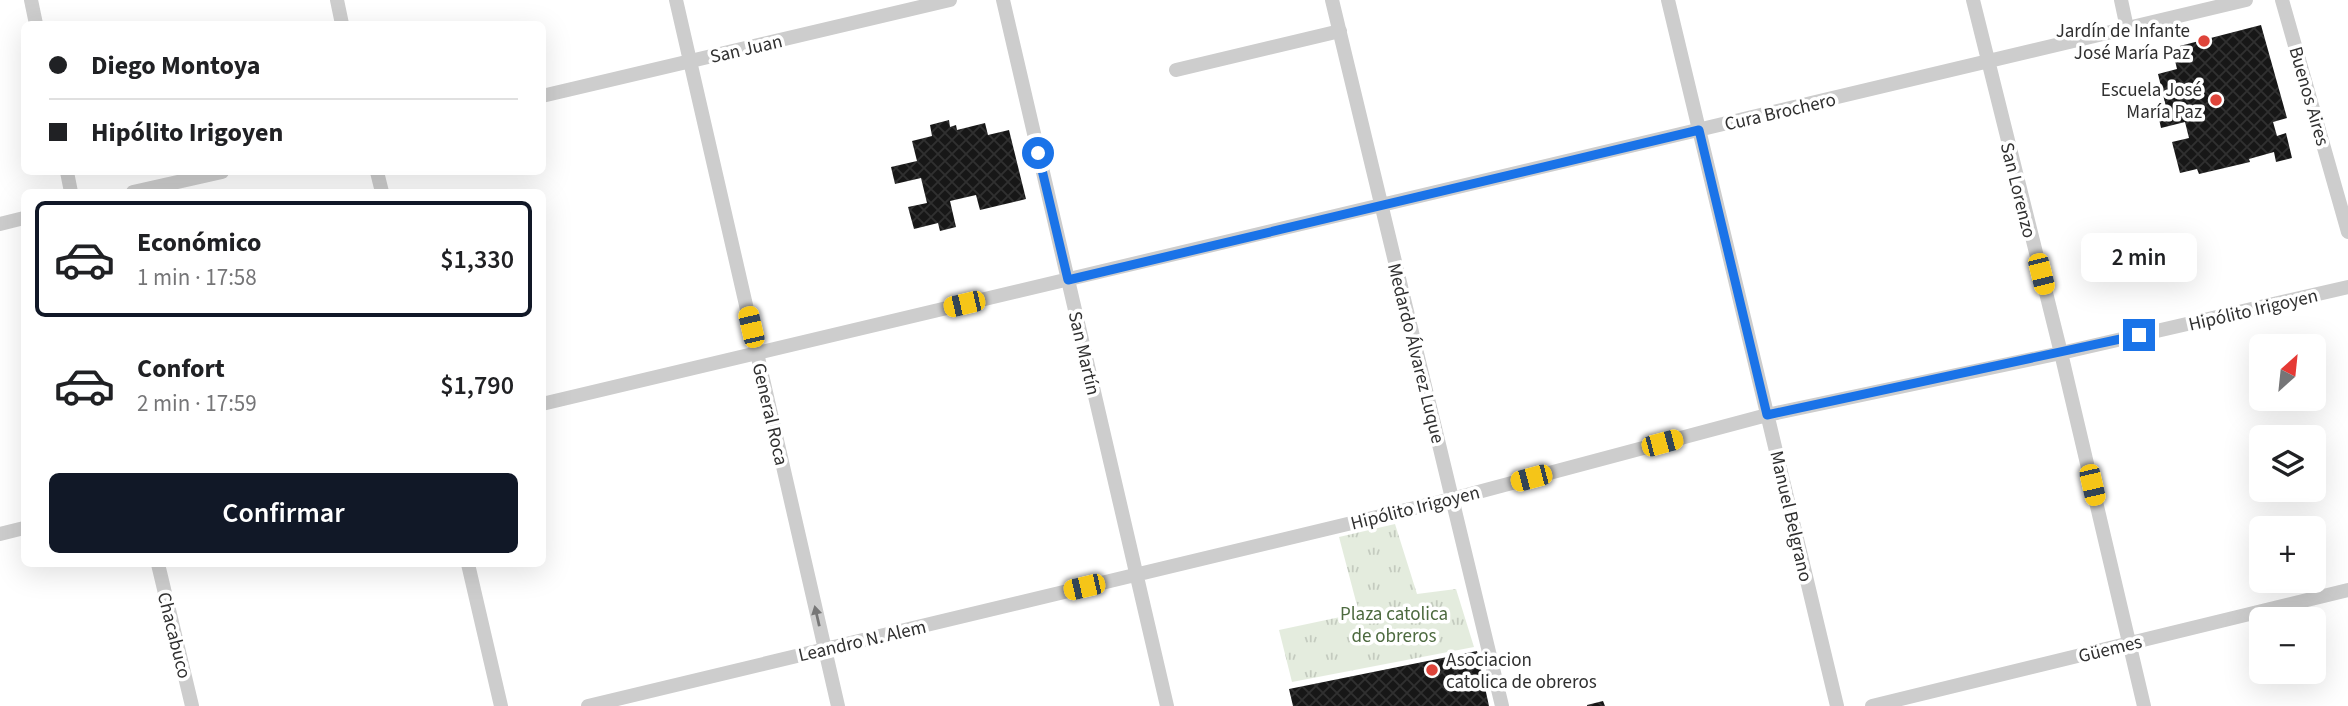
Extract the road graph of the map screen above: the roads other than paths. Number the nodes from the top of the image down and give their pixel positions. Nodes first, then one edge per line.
1 (31, 0) edge
2 (337, 0) edge
3 (676, 0) edge
4 (950, 0) edge
5 (1003, 0) edge
6 (1332, 0) edge
7 (1668, 0) edge
8 (1972, 0) edge
9 (2121, 0) edge
10 (2246, 0) edge
11 (2283, 0) edge
12 (35, 21) edge
13 (341, 21) edge
14 (2127, 28) junction
15 (1340, 31) junction
16 (690, 61) junction
17 (1987, 62) junction
18 (1176, 70) dead end
19 (546, 95) edge
20 (1699, 130) junction
21 (209, 175) edge
22 (146, 189) edge
23 (1381, 205) junction
24 (21, 219) edge
25 (0, 224) edge
26 (2348, 232) edge
27 (1068, 280) junction
28 (2348, 287) edge
29 (757, 353) junction
30 (2061, 353) junction
31 (546, 403) edge
32 (1767, 415) junction
33 (1452, 499) junction
34 (21, 529) edge
35 (0, 534) edge
36 (159, 567) edge
37 (469, 567) edge
38 (1136, 575) junction
39 (2348, 590) edge
40 (2130, 643) junction
41 (825, 649) junction
42 (192, 706) edge
43 (501, 706) edge
44 (588, 706) edge
45 (838, 706) edge
46 (1167, 706) edge
47 (1502, 706) edge
48 (1837, 706) edge
49 (1872, 706) edge
50 (2144, 706) edge

1 - 12 street
2 - 13 street
3 - 16 street, General Roca
4 - 16 street, San Juan
5 - 27 street, San Martín
6 - 15 street, Medardo Álvarez Luque
7 - 20 street, Manuel Belgrano
8 - 17 street, San Lorenzo
9 - 14 street
10 - 14 street, Cura Brochero
11 - 26 street, Buenos Aires
14 - 17 street, Cura Brochero
15 - 18 street
15 - 23 street, Medardo Álvarez Luque
16 - 19 street, San Juan
16 - 29 street, General Roca
17 - 20 street, Cura Brochero
17 - 30 street, San Lorenzo
20 - 23 street, Cura Brochero
20 - 32 street, Manuel Belgrano
21 - 22 street
23 - 27 street, Cura Brochero
23 - 33 street, Medardo Álvarez Luque
24 - 25 street
27 - 29 street, Cura Brochero
27 - 38 street, San Martín
28 - 30 street, Hipólito Irigoyen
29 - 31 street, Cura Brochero
41 -> 29 street, General Roca
30 - 32 street, Hipólito Irigoyen
30 - 40 street, San Lorenzo
32 - 33 street, Hipólito Irigoyen
32 - 48 street, Manuel Belgrano
33 - 38 street, Hipólito Irigoyen
33 - 47 street, Medardo Álvarez Luque
34 - 35 street
36 - 42 street, Chacabuco
37 - 43 street
38 - 41 street, Leandro N. Alem
38 - 46 street, San Martín
39 - 40 street, Güemes
40 - 49 street, Güemes
40 - 50 street, San Lorenzo
41 - 44 street, Leandro N. Alem
41 - 45 street, General Roca

